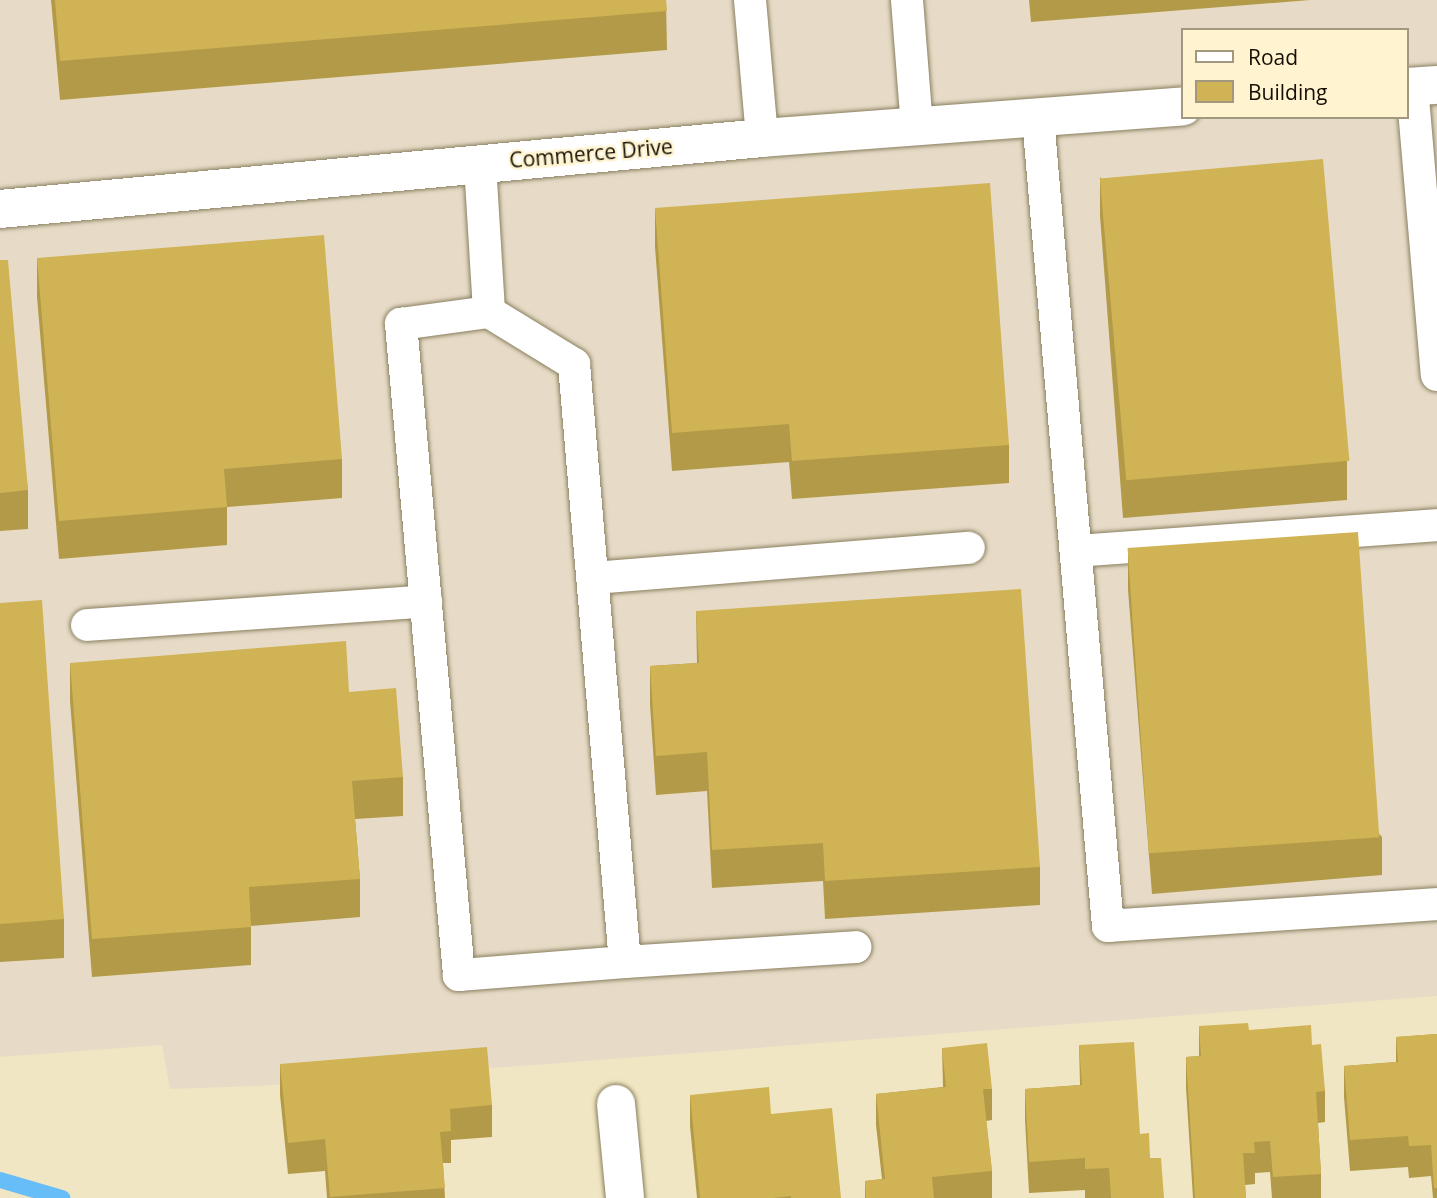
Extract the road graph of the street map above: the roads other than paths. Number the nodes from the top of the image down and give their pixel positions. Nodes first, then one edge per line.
1 (750, 0) edge
2 (907, 0) edge
3 (1419, 86) edge
4 (1182, 106) edge
5 (1038, 118) junction
6 (917, 126) junction
7 (762, 138) junction
8 (480, 164) junction
9 (0, 209) edge
10 (489, 312) junction
11 (1437, 375) edge
12 (1437, 525) edge
13 (969, 548) dead end
14 (1076, 551) junction
15 (594, 578) junction
16 (426, 601) junction
17 (86, 625) dead end
18 (1437, 904) edge
19 (856, 947) dead end
20 (625, 962) junction
21 (616, 1104) dead end
22 (625, 1198) edge

1 - 7 lane
2 - 6 lane
3 - 11 lane
4 - 5 street, Commerce Drive
5 - 6 street, Commerce Drive
5 - 14 lane
6 - 7 street, Commerce Drive
7 - 8 street, Commerce Drive
8 - 9 street, Commerce Drive
8 - 10 lane
10 - 15 lane
10 - 16 lane
12 - 14 lane
13 - 15 lane
14 - 18 lane
15 - 20 lane
16 - 17 lane
16 - 20 lane
19 - 20 lane
21 - 22 street

